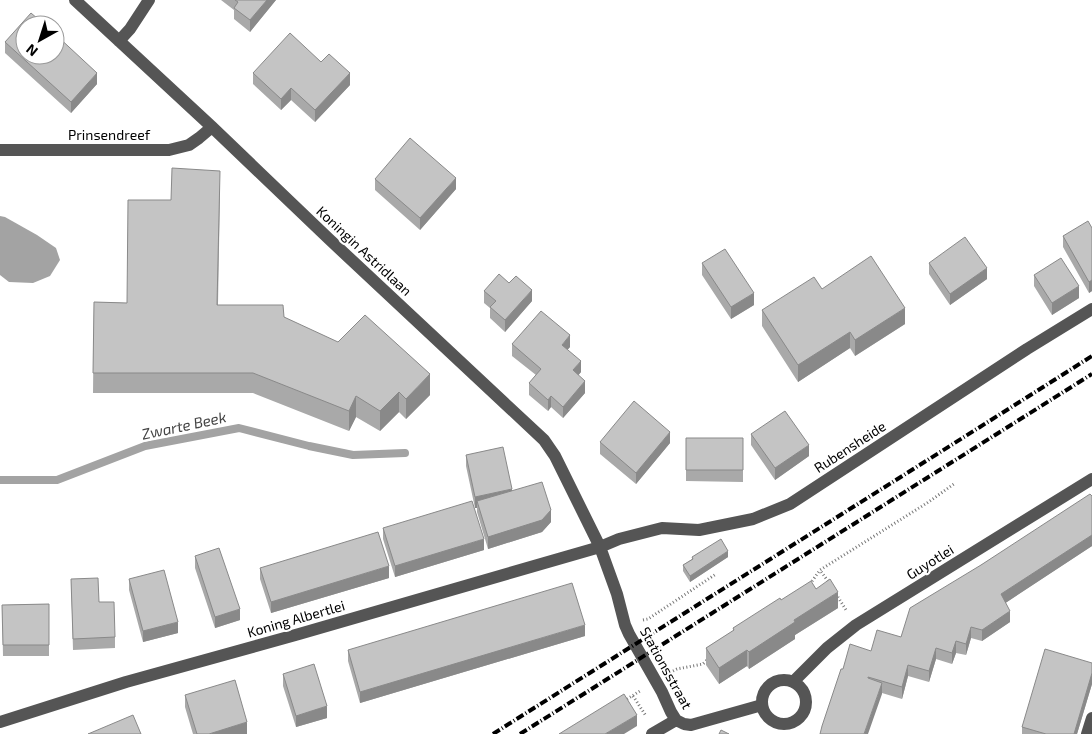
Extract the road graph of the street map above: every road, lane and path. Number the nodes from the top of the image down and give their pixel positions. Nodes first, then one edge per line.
1 (75, 0) edge
2 (149, 0) edge
3 (119, 41) junction
4 (212, 127) junction
5 (0, 150) edge
6 (1092, 309) edge
7 (1092, 479) edge
8 (954, 484) dead end
9 (600, 547) junction
10 (820, 570) junction
11 (716, 574) dead end
12 (830, 586) edge
13 (806, 589) edge
14 (836, 594) edge
15 (625, 625) junction
16 (856, 625) junction
17 (711, 658) edge
18 (656, 682) junction
19 (794, 682) junction
20 (617, 705) edge
21 (762, 705) junction
22 (1092, 718) edge
23 (676, 720) junction
24 (0, 722) edge
25 (788, 729) edge
26 (652, 734) edge
27 (1087, 734) edge

1 - 3 street, Koningin Astridlaan
2 - 3 street
3 - 4 street, Koningin Astridlaan
4 - 5 street, Prinsendreef
4 - 9 street, Koningin Astridlaan
6 - 9 street, Rubensheide
7 - 16 street, Guyotlei
8 - 10 path
9 - 15 street, Stationsstraat
9 - 24 street, Koning Albertlei
10 - 12 path
10 - 13 path
11 - 15 path
14 - 16 path
15 - 18 street, Stationsstraat
16 - 19 street, Guyotlei
17 - 18 path
18 - 20 path
18 - 23 street, Stationsstraat
19 - 21 street
19 - 25 street
21 - 23 street, Stationsstraat
21 - 25 street
22 - 27 street
23 - 26 street

